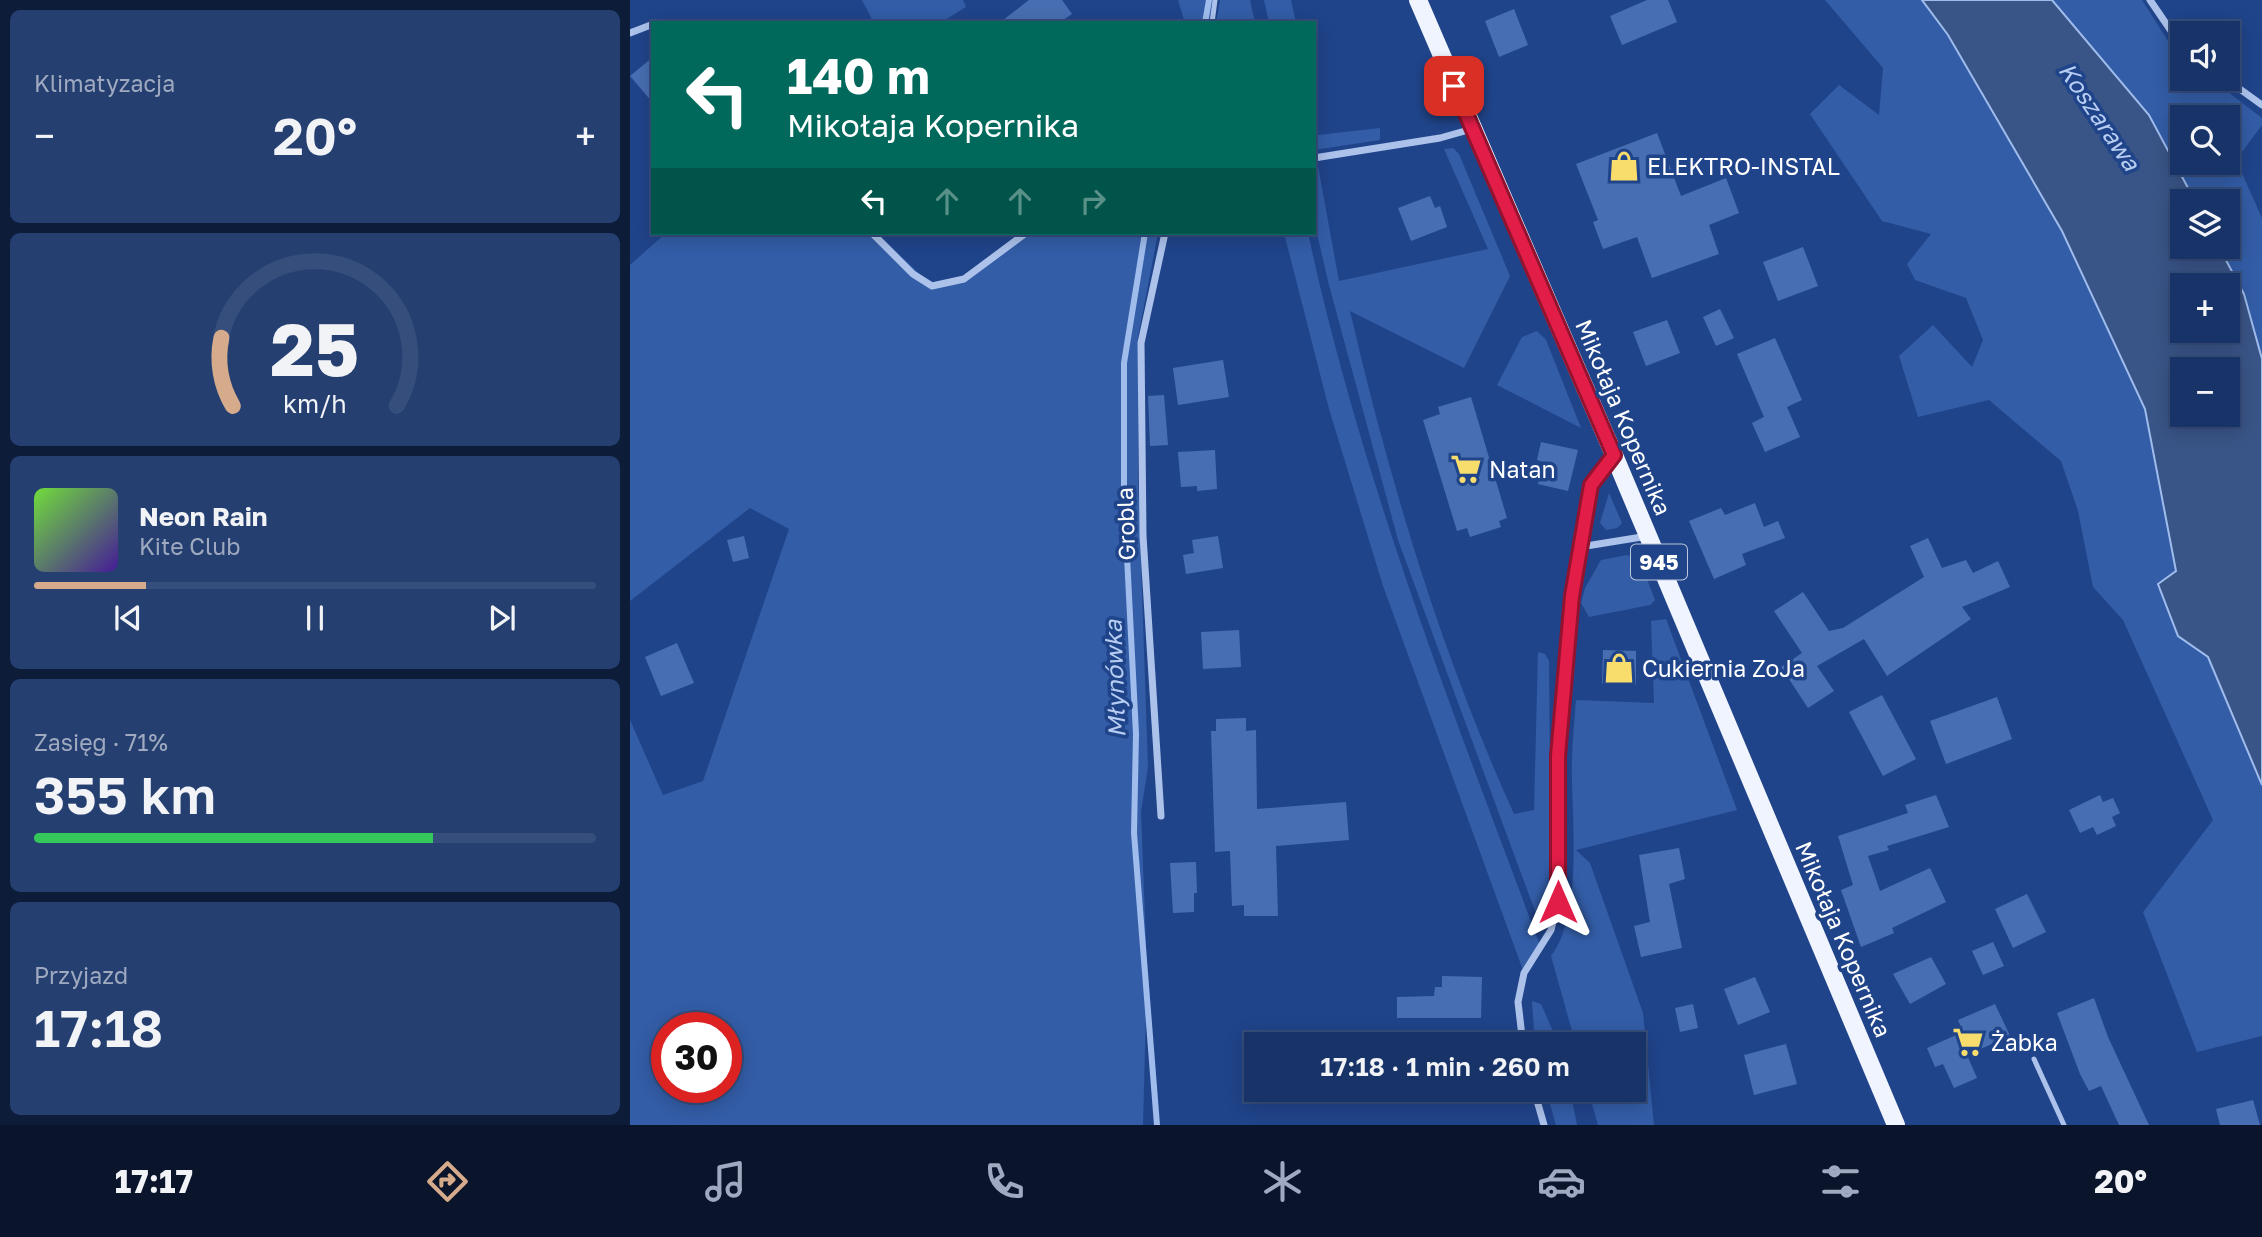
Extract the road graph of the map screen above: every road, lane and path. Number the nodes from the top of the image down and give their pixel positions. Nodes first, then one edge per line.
1 (1215, 0) edge
2 (1418, 0) edge
3 (2150, 0) edge
4 (1212, 21) edge
5 (651, 25) edge
6 (2170, 29) edge
7 (630, 33) edge
8 (2240, 89) edge
9 (2262, 105) edge
10 (1472, 129) junction
11 (1316, 158) edge
12 (874, 235) edge
13 (1023, 235) edge
14 (1165, 235) edge
15 (1614, 455) junction
16 (1648, 536) junction
17 (1580, 547) junction
18 (1161, 816) dead end
19 (1521, 1032) edge
20 (2034, 1059) dead end
21 (1537, 1102) edge
22 (1544, 1125) edge
23 (1896, 1125) edge
24 (2064, 1125) edge

1 - 4 lane
2 - 10 main road, Mikołaja Kopernika / 945
3 - 6 street
5 - 7 street
8 - 9 street
10 - 11 street
10 - 15 main road, Mikołaja Kopernika / 945
12 - 13 street
14 - 18 street, Grobla
15 - 16 main road, Mikołaja Kopernika / 945
15 - 17 street
16 - 17 street
16 - 23 main road, Mikołaja Kopernika / 945
17 - 19 street
20 - 24 lane
21 - 22 street

